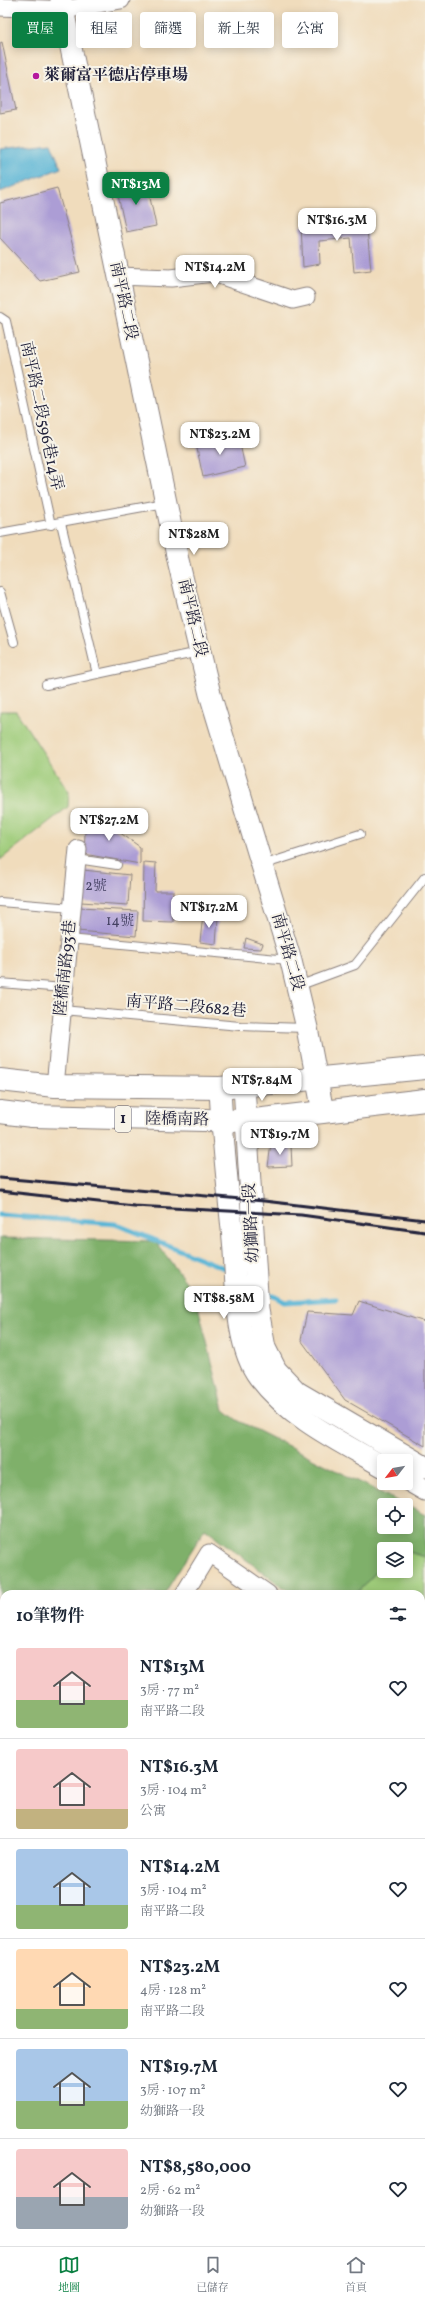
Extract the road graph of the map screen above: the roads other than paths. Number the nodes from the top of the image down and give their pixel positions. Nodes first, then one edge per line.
1 (121, 0) edge
2 (62, 5) edge
3 (0, 7) edge
4 (118, 276) junction
5 (306, 297) dead end
6 (0, 317) edge
7 (166, 503) junction
8 (61, 523) junction
9 (51, 525) junction
10 (0, 534) edge
11 (0, 592) edge
12 (14, 642) dead end
13 (200, 652) junction
14 (96, 674) junction
15 (46, 685) dead end
16 (360, 834) dead end
17 (78, 854) joint
18 (117, 865) dead end
19 (262, 865) junction
20 (425, 877) edge
21 (0, 902) edge
22 (72, 908) junction
23 (69, 939) junction
24 (291, 961) junction
25 (0, 983) edge
26 (298, 986) junction
27 (64, 988) junction
28 (62, 1010) junction
29 (307, 1028) junction
30 (425, 1068) edge
31 (316, 1078) junction
32 (0, 1080) edge
33 (54, 1086) junction
34 (244, 1086) junction
35 (220, 1088) junction
36 (425, 1100) edge
37 (0, 1112) edge
38 (323, 1112) junction
39 (222, 1121) junction
40 (246, 1121) junction
41 (377, 1463) edge
42 (425, 1467) edge
43 (413, 1483) edge
44 (425, 1490) edge
45 (186, 1590) edge
46 (262, 1590) edge

1 - 2 street
2 - 3 street
2 - 4 street, 南平路二段
4 - 5 street
4 - 7 street, 南平路二段
6 - 9 lane, 南平路二段596巷14弄
7 - 8 lane
7 - 13 street, 南平路二段
8 - 9 lane
8 - 14 lane
9 - 10 lane
11 - 12 lane
13 - 14 lane
13 - 19 street, 南平路二段
14 - 15 lane
16 - 19 lane
17 - 18 lane
17 - 22 street, 陸橋南路93巷
19 - 24 street, 南平路二段
20 - 26 lane
21 - 22 lane
22 - 23 street, 陸橋南路93巷
23 - 24 lane
23 - 27 street, 陸橋南路93巷
24 - 26 street, 南平路二段
25 - 27 lane
26 - 29 street, 南平路二段
27 - 28 street, 陸橋南路93巷
28 - 29 lane, 南平路二段682巷
28 - 33 street, 陸橋南路93巷
29 - 31 street, 南平路二段
30 - 31 main road, 陸橋南路 / 1
31 - 34 main road, 陸橋南路 / 1
31 - 38 street, 南平路二段
32 - 33 main road, 陸橋南路 / 1
33 - 35 main road, 陸橋南路 / 1
34 - 35 main road, 陸橋南路 / 1
34 - 40 street, 幼獅路一段
35 - 39 street, 幼獅路一段
36 - 38 main road, 陸橋南路 / 1
37 - 39 main road, 陸橋南路 / 1
38 - 40 main road, 陸橋南路 / 1
39 - 40 main road, 陸橋南路 / 1
39 - 41 street, 幼獅路一段
40 - 42 street, 幼獅路一段
43 - 44 street
45 - 46 street

